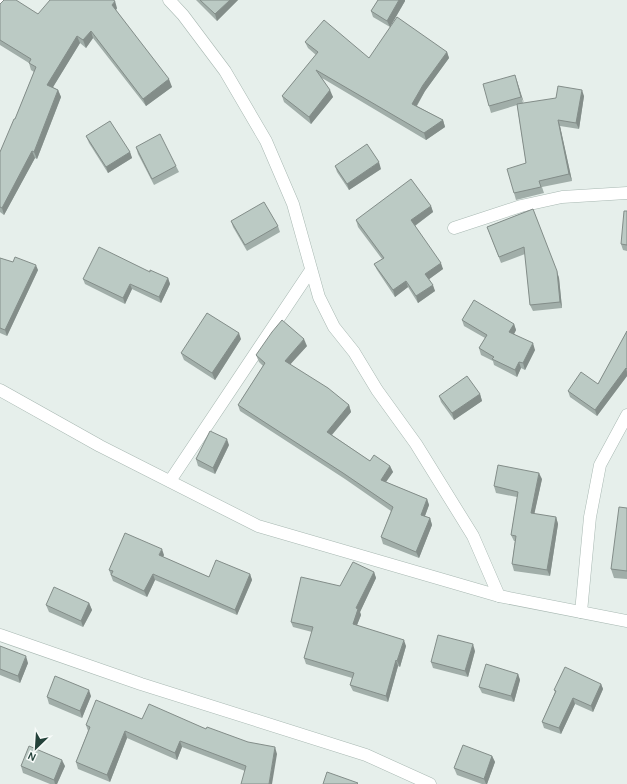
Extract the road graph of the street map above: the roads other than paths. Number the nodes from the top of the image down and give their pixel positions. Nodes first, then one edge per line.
1 (2, 0) edge
2 (169, 0) edge
3 (0, 4) edge
4 (627, 193) edge
5 (454, 228) dead end
6 (311, 270) junction
7 (0, 390) edge
8 (627, 415) edge
9 (170, 481) junction
10 (499, 596) junction
11 (581, 612) junction
12 (627, 621) edge
13 (0, 636) edge
14 (430, 784) edge

1 - 3 street
2 - 6 street
4 - 5 street
6 - 9 street
6 - 10 street
7 - 9 street
8 - 11 street
9 - 10 street
10 - 11 street
11 - 12 street
13 - 14 street

